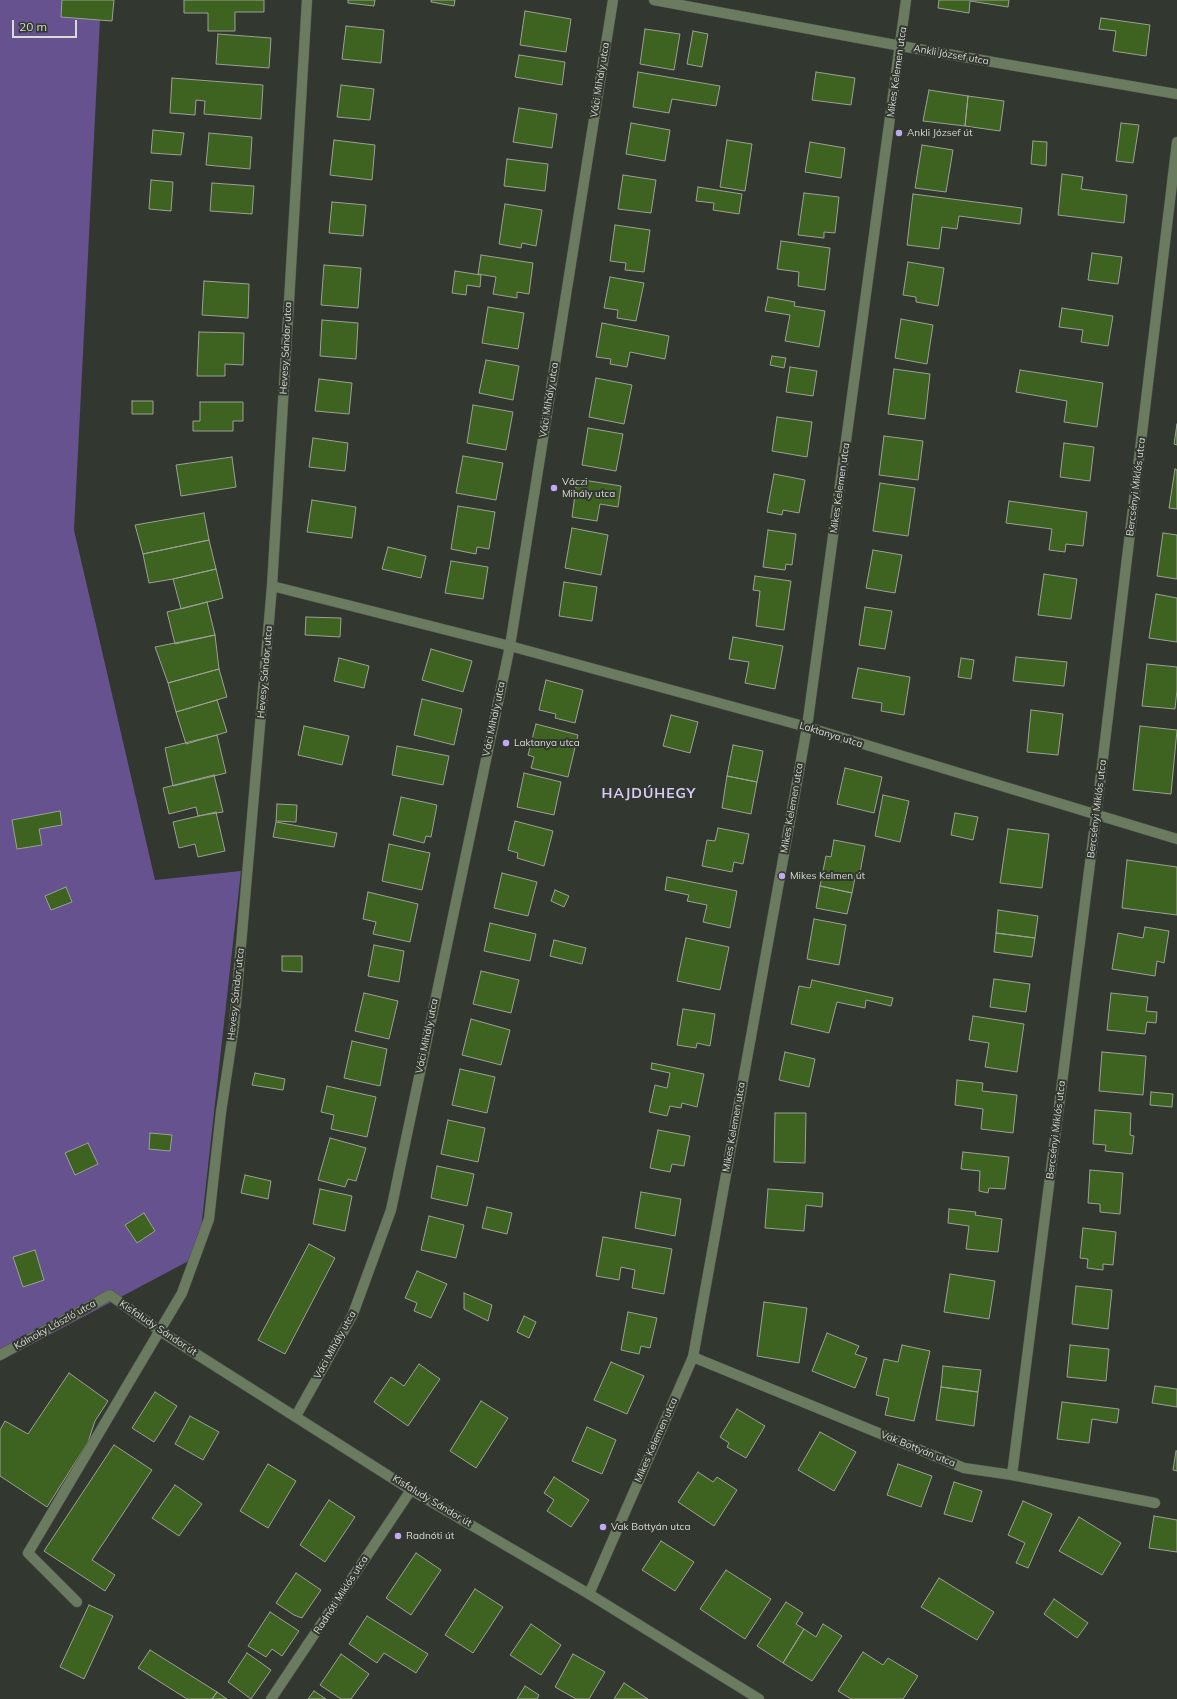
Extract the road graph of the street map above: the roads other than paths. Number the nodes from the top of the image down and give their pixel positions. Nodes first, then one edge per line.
1 (306, 0) edge
2 (613, 0) edge
3 (654, 0) edge
4 (906, 0) edge
5 (900, 46) junction
6 (1177, 94) edge
7 (1177, 142) edge
8 (272, 586) junction
9 (510, 646) junction
10 (807, 727) junction
11 (1096, 816) junction
12 (1177, 840) edge
13 (110, 1295) joint
14 (160, 1331) junction
15 (0, 1355) edge
16 (693, 1357) junction
17 (296, 1416) junction
18 (1012, 1475) junction
19 (410, 1490) junction
20 (1155, 1503) dead end
21 (589, 1594) junction
22 (77, 1602) dead end
23 (271, 1699) edge
24 (759, 1699) edge

1 - 8 street, Hevesy Sándor utca
2 - 9 street, Váci Mihály utca
3 - 5 street, Ankli József utca
4 - 5 street, Mikes Kelemen utca
5 - 6 street, Ankli József utca
5 - 10 street, Mikes Kelemen utca
7 - 11 street, Bercsényi Miklós utca
8 - 9 street, Laktanya utca
8 - 14 street, Hevesy Sándor utca
9 - 10 street, Laktanya utca
9 - 17 street, Váci Mihály utca
10 - 11 street, Laktanya utca
10 - 16 street, Mikes Kelemen utca
11 - 12 street, Laktanya utca
11 - 18 street, Bercsényi Miklós utca
13 - 14 street, Kisfaludy Sándor út
13 - 15 street, Kálnoky László utca
14 - 17 street, Kisfaludy Sándor út
14 - 22 street, Hevesy Sándor utca
16 - 18 street, Vak Bottyán utca
16 - 21 street, Mikes Kelemen utca
17 - 19 street, Kisfaludy Sándor út
18 - 20 street, Vak Bottyán utca
19 - 21 street, Kisfaludy Sándor út
19 - 23 street, Radnóti Miklós utca
21 - 24 street, Kisfaludy Sándor út

